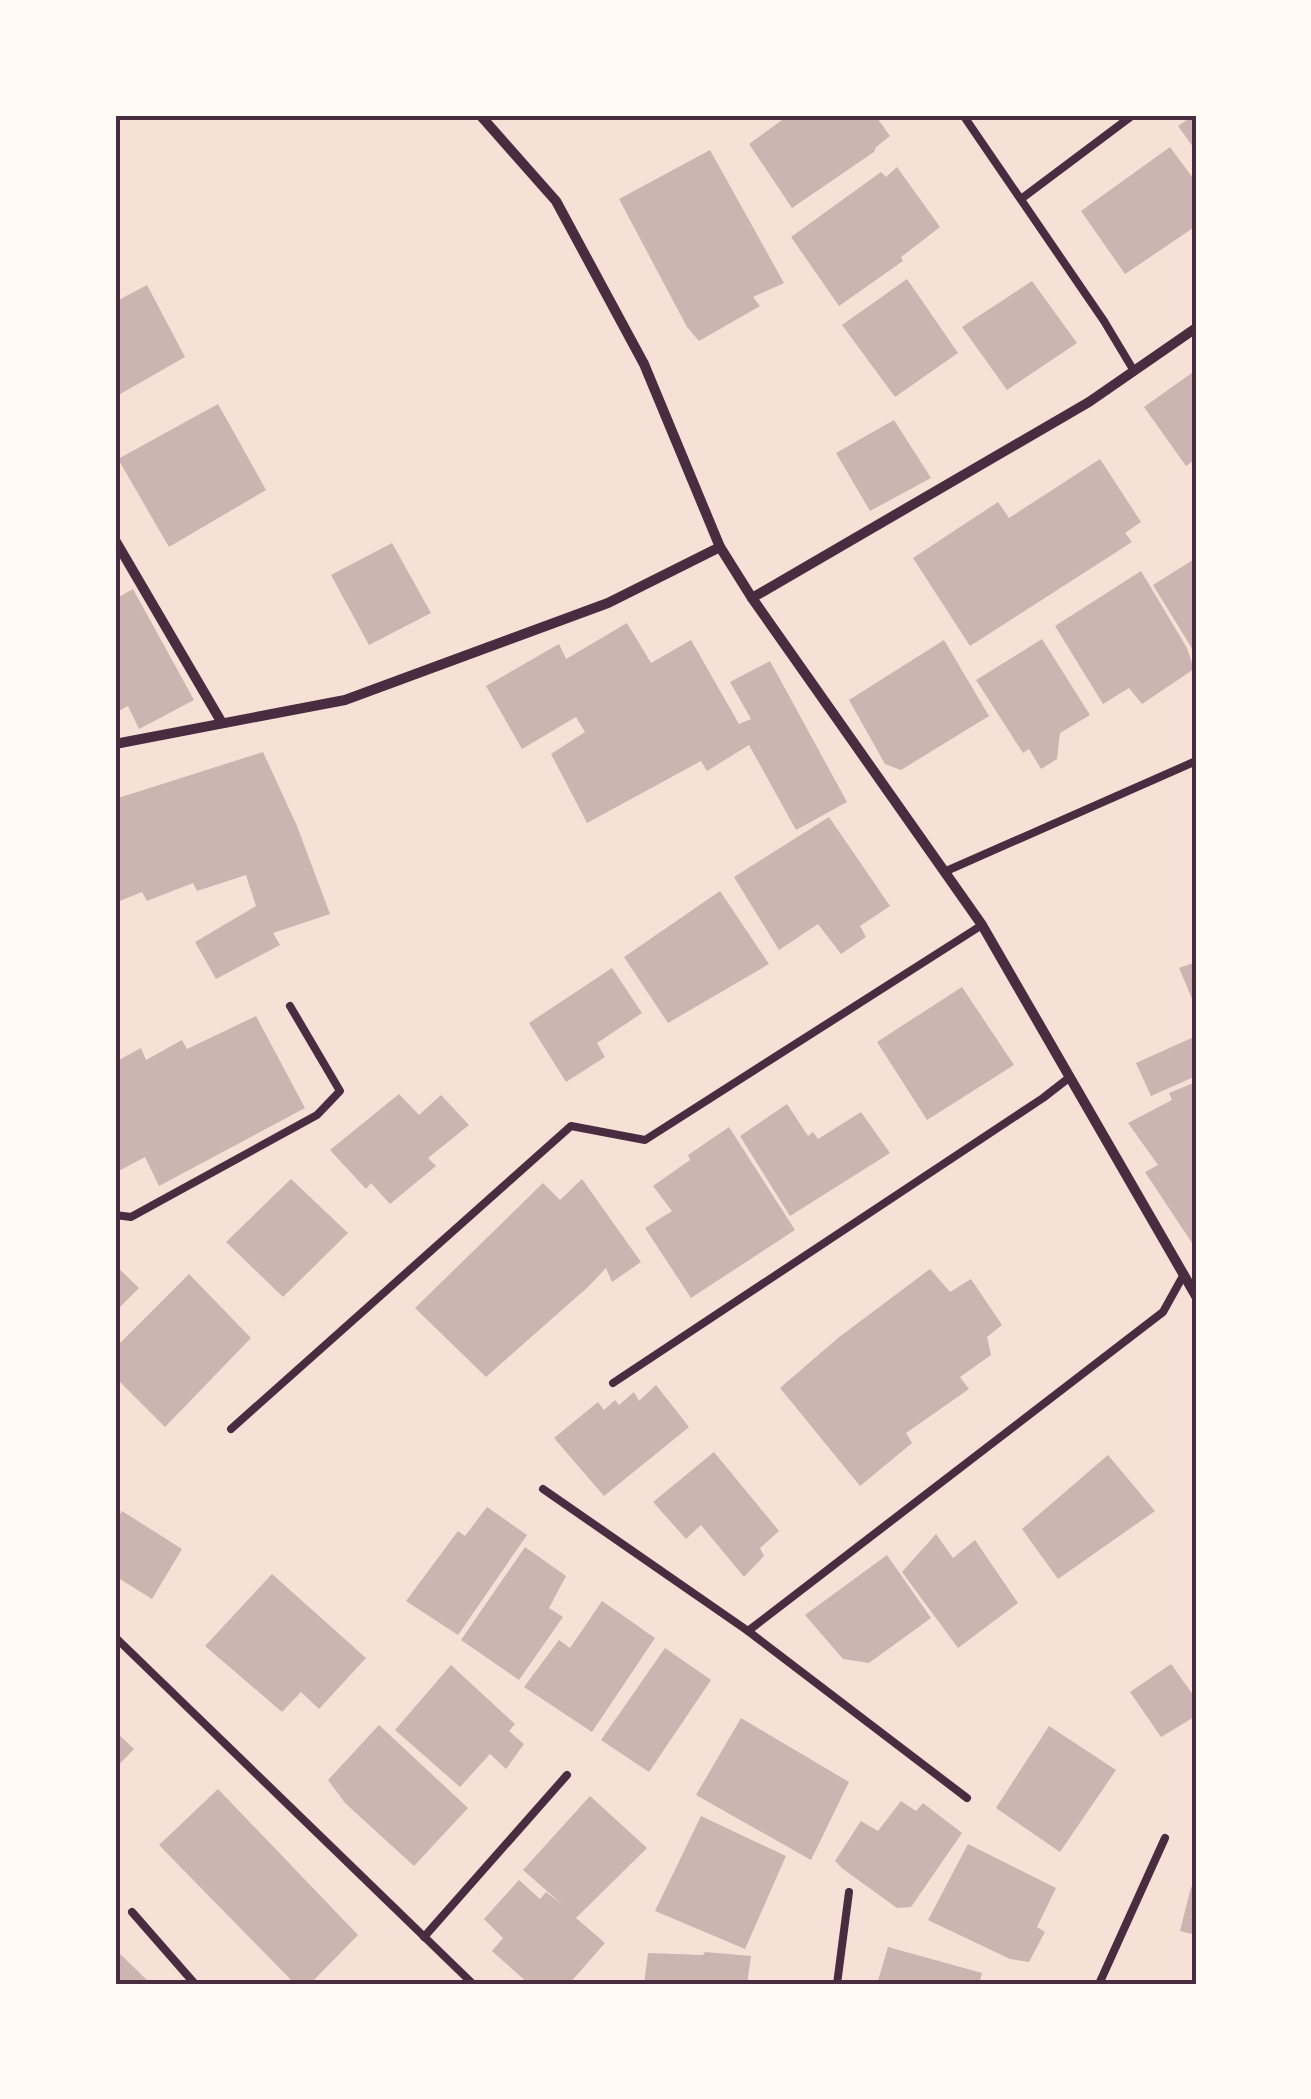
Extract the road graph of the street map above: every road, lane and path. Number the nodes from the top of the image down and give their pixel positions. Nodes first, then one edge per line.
1 (480, 115) edge
2 (963, 115) edge
3 (1132, 115) edge
4 (1021, 199) junction
5 (1196, 328) edge
6 (1134, 371) junction
7 (115, 540) edge
8 (720, 547) junction
9 (752, 598) junction
10 (222, 723) junction
11 (115, 744) edge
12 (1196, 761) edge
13 (944, 872) junction
14 (982, 924) junction
15 (290, 1006) dead end
16 (1070, 1076) junction
17 (115, 1215) edge
18 (1183, 1276) junction
19 (1196, 1296) edge
20 (612, 1383) dead end
21 (232, 1429) dead end
22 (544, 1489) dead end
23 (748, 1631) junction
24 (115, 1637) edge
25 (567, 1776) dead end
26 (967, 1798) dead end
27 (1164, 1838) dead end
28 (849, 1892) dead end
29 (132, 1912) dead end
30 (424, 1937) junction
31 (195, 1984) edge
32 (473, 1984) edge
33 (837, 1984) edge
34 (1099, 1984) edge

1 - 8 street
2 - 4 lane
3 - 4 lane
4 - 6 lane
5 - 6 street
6 - 9 street
7 - 10 street
8 - 9 street
8 - 10 street
9 - 13 street
10 - 11 street
12 - 13 lane
13 - 14 street
14 - 16 street
14 - 21 lane
15 - 17 lane
16 - 18 street
16 - 20 lane
18 - 19 street
18 - 23 lane
22 - 23 lane
23 - 26 lane
24 - 30 lane
25 - 30 lane
27 - 34 lane
28 - 33 lane
29 - 31 lane
30 - 32 lane

